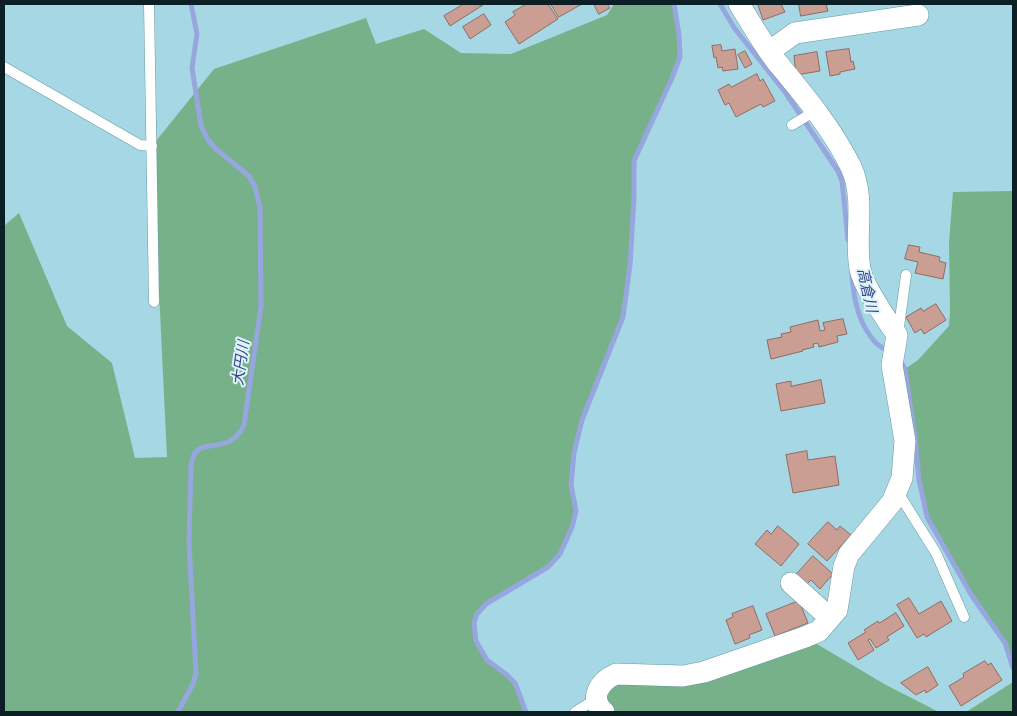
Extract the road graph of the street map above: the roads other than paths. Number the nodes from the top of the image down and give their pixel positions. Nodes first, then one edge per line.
1 (149, 4) edge
2 (739, 4) edge
3 (918, 15) dead end
4 (770, 51) junction
5 (4, 67) edge
6 (152, 146) junction
7 (906, 275) dead end
8 (154, 302) dead end
9 (896, 339) junction
10 (896, 491) junction
11 (791, 583) dead end
12 (964, 617) dead end
13 (830, 618) junction
14 (600, 706) edge
15 (574, 712) edge

1 - 6 lane
2 - 4 street
3 - 4 street
4 - 9 street
5 - 6 lane
6 - 8 lane
7 - 9 lane
9 - 10 street
10 - 12 lane
10 - 13 street
11 - 13 street
13 - 14 street
14 - 15 lane

